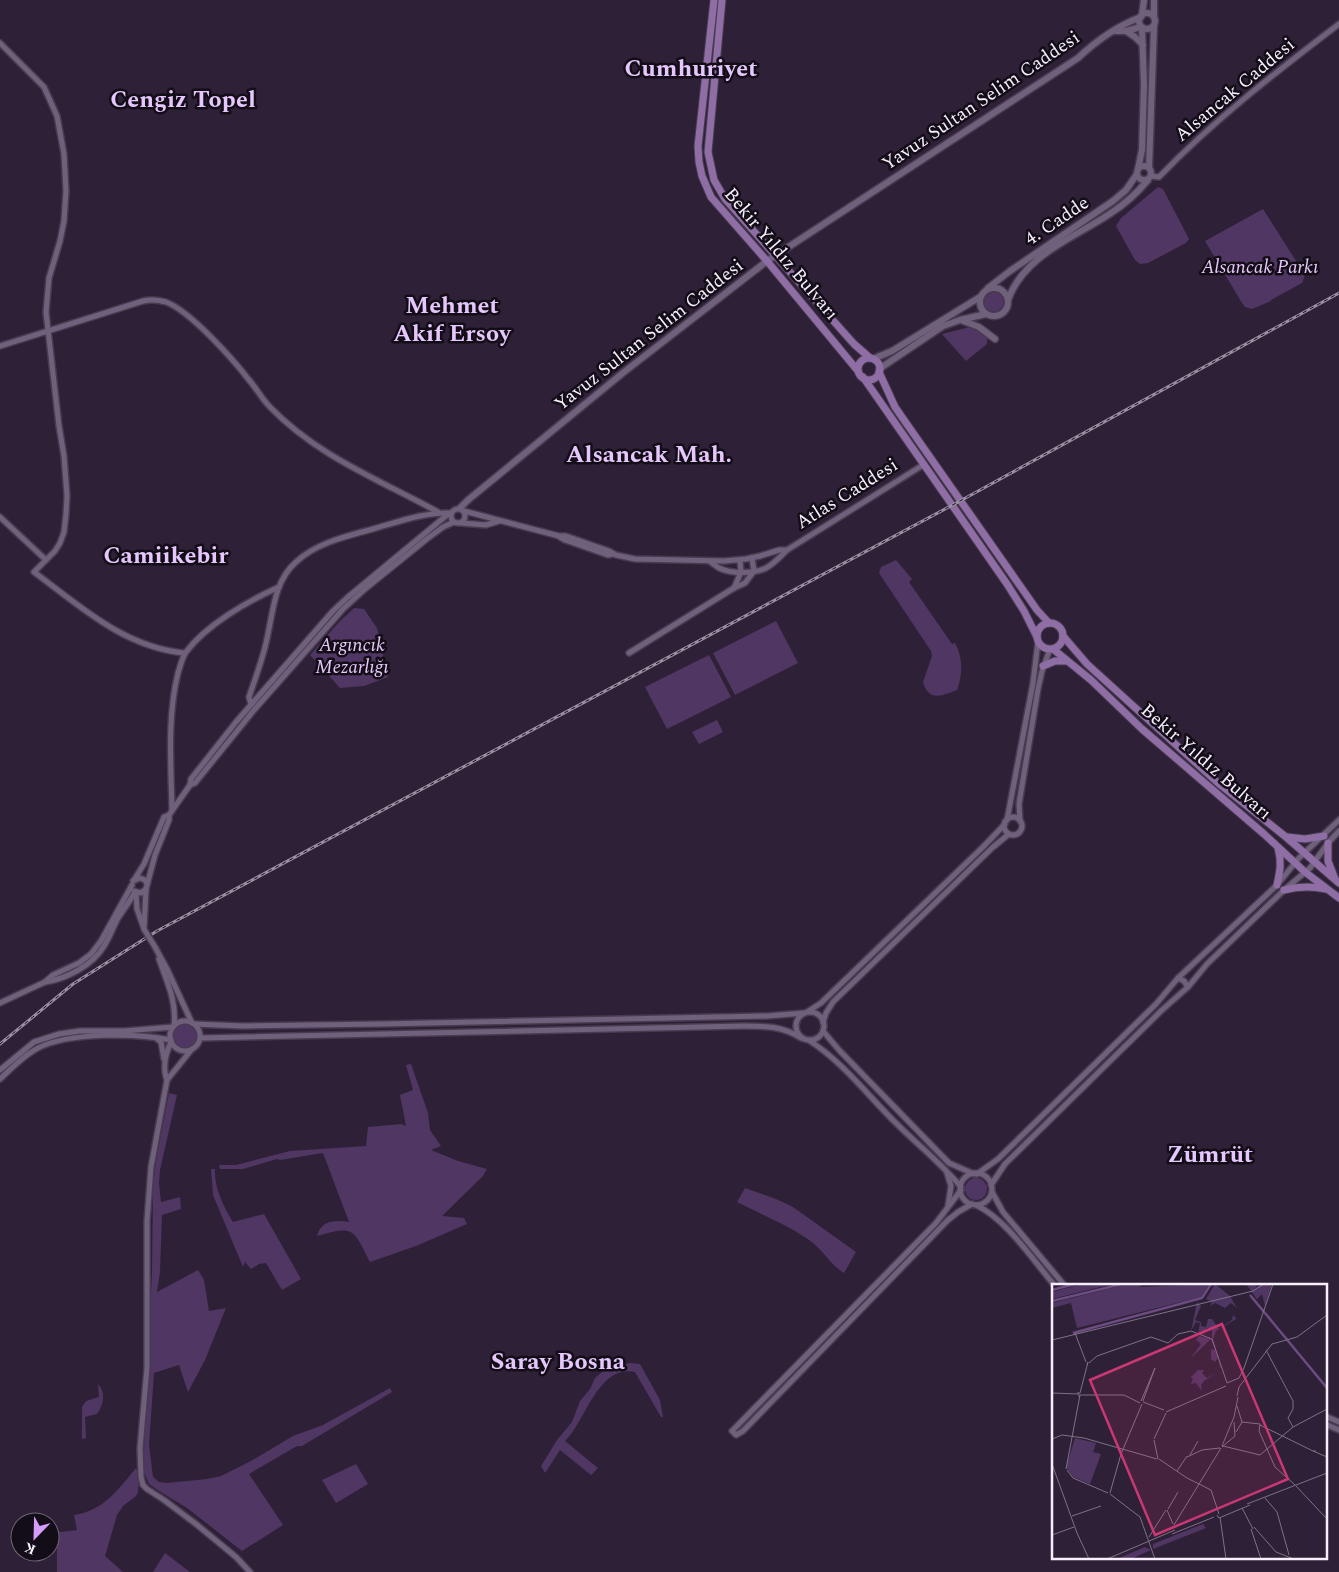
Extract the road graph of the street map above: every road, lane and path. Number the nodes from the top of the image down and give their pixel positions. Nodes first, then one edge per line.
1 (714, 0) edge
2 (722, 0) edge
3 (1144, 0) edge
4 (1154, 0) edge
5 (1141, 16) junction
6 (1154, 17) junction
7 (1339, 24) edge
8 (1154, 26) junction
9 (1142, 27) junction
10 (1116, 31) junction
11 (1126, 31) junction
12 (0, 43) edge
13 (1143, 45) junction
14 (1149, 168) junction
15 (1138, 171) junction
16 (1149, 178) junction
17 (774, 256) junction
18 (767, 261) junction
19 (988, 288) junction
20 (980, 298) junction
21 (1008, 300) junction
22 (986, 314) junction
23 (960, 320) junction
24 (49, 330) junction
25 (995, 339) dead end
26 (0, 346) edge
27 (871, 358) junction
28 (879, 371) junction
29 (861, 374) junction
30 (923, 465) junction
31 (462, 510) junction
32 (438, 512) junction
33 (451, 513) junction
34 (0, 518) edge
35 (500, 521) junction
36 (457, 522) junction
37 (787, 550) junction
38 (746, 559) junction
39 (46, 560) junction
40 (709, 560) junction
41 (754, 571) junction
42 (743, 572) junction
43 (279, 587) junction
44 (734, 588) junction
45 (1049, 623) junction
46 (1062, 636) junction
47 (1037, 639) junction
48 (1051, 649) junction
49 (630, 653) dead end
50 (184, 654) junction
51 (1068, 661) junction
52 (1043, 666) junction
53 (252, 704) junction
54 (190, 784) junction
55 (170, 813) junction
56 (1339, 820) edge
57 (1020, 821) junction
58 (1006, 822) junction
59 (1339, 831) edge
60 (1009, 834) junction
61 (1286, 837) junction
62 (1326, 839) junction
63 (1277, 846) junction
64 (1305, 853) junction
65 (1315, 862) junction
66 (1295, 863) junction
67 (1305, 872) junction
68 (1337, 881) edge
69 (133, 882) junction
70 (1277, 885) junction
71 (147, 886) junction
72 (1329, 889) junction
73 (1284, 890) junction
74 (136, 892) junction
75 (1339, 898) edge
76 (125, 909) junction
77 (138, 913) junction
78 (144, 929) junction
79 (155, 947) junction
80 (1178, 978) junction
81 (44, 982) junction
82 (1172, 984) junction
83 (1188, 987) junction
84 (1181, 994) junction
85 (0, 1003) edge
86 (805, 1013) junction
87 (823, 1022) junction
88 (193, 1024) junction
89 (173, 1027) junction
90 (823, 1031) junction
91 (156, 1037) junction
92 (200, 1038) junction
93 (801, 1038) junction
94 (171, 1041) junction
95 (810, 1041) junction
96 (192, 1049) junction
97 (165, 1061) junction
98 (0, 1070) edge
99 (0, 1079) edge
100 (167, 1080) junction
101 (946, 1170) junction
102 (975, 1174) junction
103 (992, 1185) junction
104 (961, 1189) junction
105 (992, 1192) junction
106 (974, 1205) junction
107 (948, 1208) junction
108 (1053, 1284) edge
109 (1063, 1284) edge
110 (1326, 1416) edge
111 (1339, 1422) edge
112 (1326, 1424) edge
113 (1339, 1430) edge
114 (250, 1572) edge

1 - 18 main road, Bekir Yıldız Bulvarı
2 - 17 main road, Bekir Yıldız Bulvarı
3 - 5 main road
4 - 6 main road
5 - 6 main road
5 - 9 main road
5 - 10 main road, Yavuz Sultan Selim Caddesi
6 - 8 main road
7 - 16 street, Alsancak Caddesi
8 - 9 main road
8 - 14 main road
9 - 11 main road
9 - 13 main road, 4. Cadde
10 - 11 main road
10 - 17 main road, Yavuz Sultan Selim Caddesi
11 - 13 main road
12 - 24 street
13 - 15 main road, 4. Cadde
14 - 15 main road
14 - 16 main road
15 - 16 main road
15 - 19 main road, 4. Cadde
16 - 21 main road, 4. Cadde
17 - 18 main road, Yavuz Sultan Selim Caddesi
17 - 27 main road, Bekir Yıldız Bulvarı
18 - 29 main road, Bekir Yıldız Bulvarı
18 - 31 main road, Yavuz Sultan Selim Caddesi
19 - 20 main road
19 - 21 main road
20 - 22 main road
20 - 27 main road
21 - 22 main road
22 - 23 main road
23 - 25 main road
23 - 28 main road
24 - 26 street
24 - 32 street
24 - 39 street
27 - 28 main road
27 - 29 main road
28 - 29 main road
28 - 45 main road
29 - 30 main road, Bekir Yıldız Bulvarı
30 - 37 street, Atlas Caddesi
30 - 47 main road, Bekir Yıldız Bulvarı
31 - 33 street
31 - 35 street, Atlas Caddesi
31 - 36 street
32 - 33 street
32 - 43 street
33 - 36 street
33 - 53 street
34 - 39 street
35 - 36 street
35 - 40 street, Atlas Caddesi
36 - 54 street
37 - 38 street, Atlas Caddesi
37 - 41 street, Atlas Caddesi
38 - 40 street, Atlas Caddesi
38 - 41 street
38 - 42 street
39 - 50 street
40 - 42 street
41 - 42 street, Atlas Caddesi
41 - 44 street
42 - 44 street
43 - 50 street
43 - 53 street
44 - 49 street
45 - 46 main road
45 - 47 main road
46 - 48 main road
46 - 61 main road, Bekir Yıldız Bulvarı
47 - 48 main road
47 - 58 street
48 - 51 main road, Bekir Yıldız Bulvarı
48 - 52 street
50 - 55 street
51 - 52 main road
51 - 63 main road, Bekir Yıldız Bulvarı
52 - 57 street
53 - 54 street
54 - 55 street
55 - 69 street
55 - 71 street
56 - 62 street
57 - 58 street
57 - 60 street
58 - 60 street
58 - 86 street
59 - 62 street
60 - 87 street
61 - 62 main road
61 - 64 main road, Bekir Yıldız Bulvarı
62 - 64 street
62 - 65 street
62 - 68 main road
63 - 66 main road, Bekir Yıldız Bulvarı
63 - 70 main road
64 - 65 main road, Bekir Yıldız Bulvarı
64 - 66 street
65 - 67 street
65 - 68 main road, Bekir Yıldız Bulvarı
66 - 67 main road, Bekir Yıldız Bulvarı
66 - 70 street
67 - 72 main road, Bekir Yıldız Bulvarı
67 - 73 street
69 - 71 street
69 - 74 street
69 - 81 street
70 - 80 street
71 - 74 street
71 - 78 street
72 - 73 main road
72 - 75 main road, Bekir Yıldız Bulvarı
73 - 83 street
74 - 76 street
74 - 77 street
76 - 77 street
76 - 81 street
77 - 78 street
78 - 79 street, bridge
79 - 88 street
79 - 89 street
80 - 82 street
80 - 83 street
81 - 85 street
82 - 84 street
82 - 102 street
83 - 84 street
84 - 103 street
86 - 87 street
86 - 88 street
86 - 93 street
87 - 90 street
88 - 89 street
88 - 92 street
89 - 94 street
89 - 98 street
90 - 95 street
90 - 102 street
91 - 94 street
91 - 97 street
91 - 99 street
92 - 93 street
92 - 96 street
93 - 95 street
94 - 96 street
94 - 97 street
95 - 101 street
96 - 100 street
97 - 100 street
100 - 114 street
101 - 104 street
101 - 107 street
102 - 103 street
102 - 104 street
103 - 105 street
104 - 106 street
104 - 107 street
105 - 106 street
105 - 109 street
106 - 107 street
106 - 108 street
110 - 111 street
112 - 113 street

